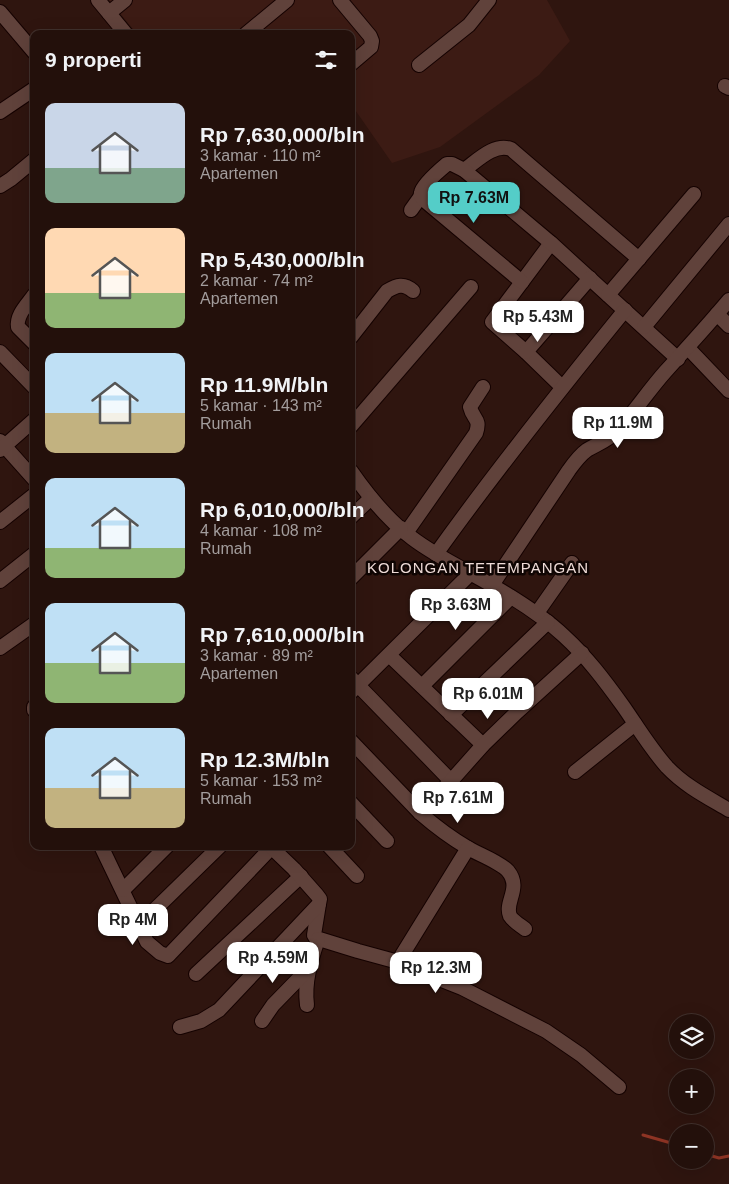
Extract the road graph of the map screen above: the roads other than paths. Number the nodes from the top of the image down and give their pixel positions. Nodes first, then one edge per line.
1 (98, 0) edge
2 (125, 0) edge
3 (287, 0) edge
4 (340, 0) edge
5 (489, 0) edge
6 (0, 12) edge
7 (109, 13) junction
8 (123, 30) edge
9 (251, 30) edge
10 (30, 47) edge
11 (355, 61) edge
12 (419, 65) dead end
13 (30, 92) edge
14 (0, 112) edge
15 (30, 163) edge
16 (464, 170) junction
17 (0, 186) edge
18 (694, 194) dead end
19 (421, 196) junction
20 (411, 210) dead end
21 (729, 224) edge
22 (551, 243) junction
23 (639, 259) junction
24 (590, 278) junction
25 (522, 282) junction
26 (471, 288) dead end
27 (413, 291) dead end
28 (608, 295) junction
29 (729, 300) edge
30 (30, 301) edge
31 (625, 310) junction
32 (717, 314) junction
33 (729, 326) edge
34 (644, 327) junction
35 (355, 333) edge
36 (30, 340) edge
37 (0, 352) edge
38 (526, 352) junction
39 (683, 353) junction
40 (30, 383) edge
41 (483, 387) dead end
42 (562, 387) junction
43 (729, 391) edge
44 (355, 422) edge
45 (30, 423) edge
46 (2, 446) edge
47 (30, 475) edge
48 (355, 476) edge
49 (30, 498) edge
50 (371, 498) junction
51 (355, 513) edge
52 (0, 522) edge
53 (403, 530) junction
54 (436, 554) junction
55 (30, 557) edge
56 (572, 563) dead end
57 (355, 574) edge
58 (470, 574) junction
59 (0, 582) edge
60 (492, 585) junction
61 (511, 597) junction
62 (542, 618) junction
63 (30, 627) edge
64 (0, 648) edge
65 (582, 653) junction
66 (389, 655) junction
67 (355, 684) edge
68 (355, 686) edge
69 (422, 686) junction
70 (451, 715) junction
71 (634, 724) junction
72 (355, 745) edge
73 (483, 746) junction
74 (575, 772) dead end
75 (451, 781) junction
76 (355, 806) edge
77 (729, 810) edge
78 (420, 813) junction
79 (387, 841) dead end
80 (468, 848) junction
81 (103, 850) edge
82 (160, 850) edge
83 (216, 850) edge
84 (268, 850) edge
85 (274, 850) edge
86 (333, 850) edge
87 (301, 876) junction
88 (357, 876) dead end
89 (123, 890) junction
90 (319, 904) junction
91 (140, 924) junction
92 (525, 929) dead end
93 (318, 939) junction
94 (402, 963) junction
95 (309, 968) junction
96 (196, 974) dead end
97 (307, 1005) dead end
98 (262, 1020) dead end
99 (180, 1027) dead end
100 (619, 1087) dead end

1 - 7 street
2 - 7 street
3 - 9 street
4 - 11 street
5 - 12 street
6 - 10 street
7 - 8 street
13 - 14 street
15 - 17 street
16 - 19 street
16 - 22 street
16 - 23 street
18 - 23 street
19 - 20 street
19 - 25 street
21 - 34 street
22 - 24 street
22 - 25 street
23 - 28 street
24 - 28 street
24 - 38 street
25 - 38 street
26 - 44 street
27 - 35 street
28 - 31 street
29 - 32 street
30 - 36 street
31 - 34 street
31 - 42 street
32 - 33 street
32 - 39 street
34 - 39 street
37 - 40 street
38 - 42 street
39 - 43 street
39 - 60 street
41 - 53 street
42 - 54 street
45 - 46 street
46 - 47 street
48 - 50 street
49 - 52 street
50 - 51 street
50 - 53 street
53 - 54 street
53 - 57 street
54 - 58 street
55 - 59 street
56 - 62 street
58 - 60 street
58 - 66 street
60 - 61 street
61 - 62 street
61 - 69 street
62 - 65 street
62 - 70 street
63 - 64 street
65 - 71 street
65 - 73 street
66 - 67 street
66 - 69 street
68 - 75 street
69 - 70 street
70 - 73 street
71 - 74 street
71 - 77 street
72 - 78 street
73 - 75 street
75 - 78 street
76 - 79 street
78 - 80 street
80 - 92 street
80 - 94 street
81 - 89 street
82 - 89 street
83 - 91 street
84 - 91 street
85 - 87 street
86 - 88 street
87 - 90 street
87 - 96 street
89 - 91 street
90 - 93 street
90 - 99 street
93 - 94 street
93 - 95 street
94 - 100 street
95 - 97 street
95 - 98 street

